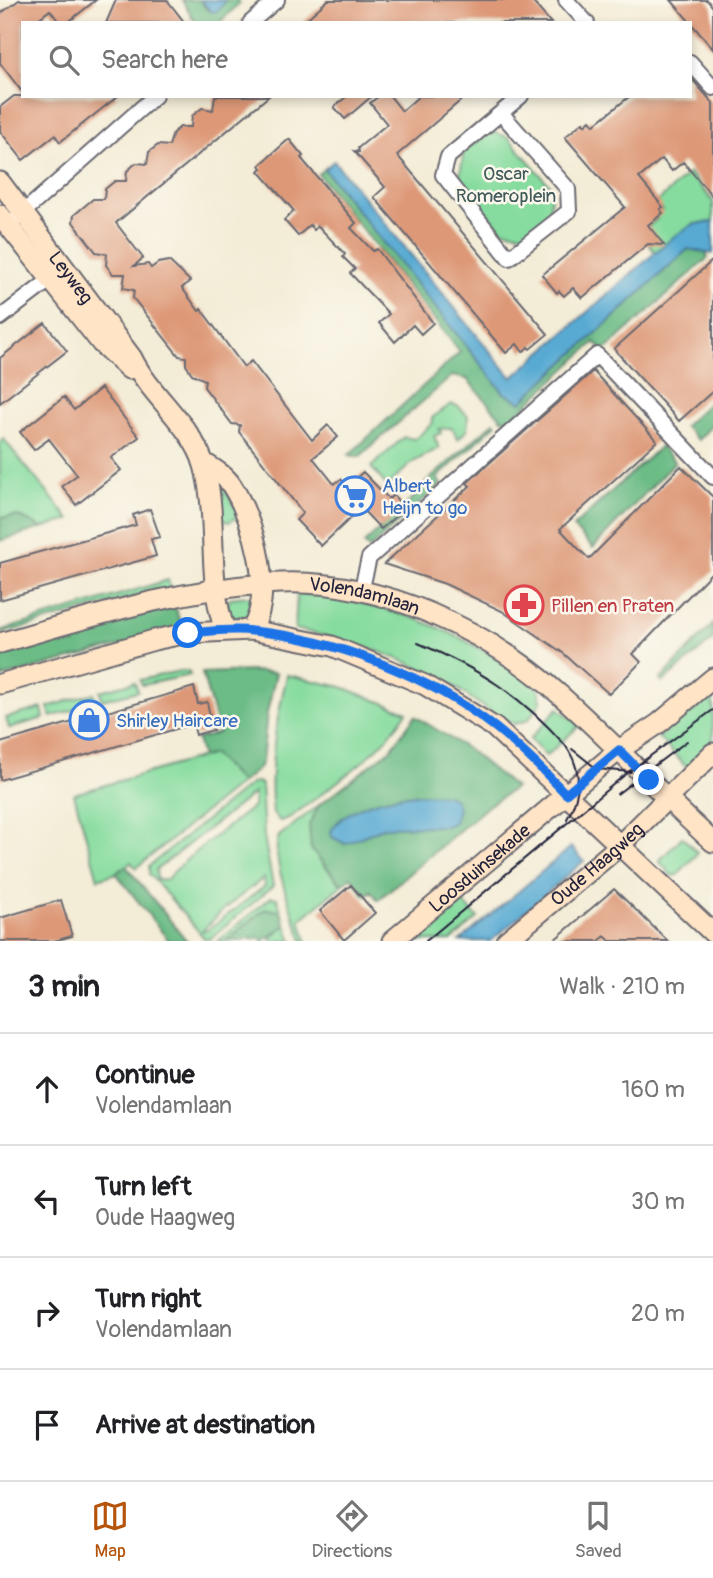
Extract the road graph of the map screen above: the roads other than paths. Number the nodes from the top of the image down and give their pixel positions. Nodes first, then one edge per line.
1 (277, 0) edge
2 (566, 0) edge
3 (261, 5) edge
4 (251, 21) edge
5 (584, 21) edge
6 (692, 64) edge
7 (713, 88) edge
8 (153, 98) edge
9 (519, 98) edge
10 (501, 113) junction
11 (0, 182) edge
12 (23, 213) junction
13 (4, 220) edge
14 (65, 268) junction
15 (49, 280) junction
16 (0, 318) edge
17 (140, 375) junction
18 (203, 462) junction
19 (713, 477) edge
20 (263, 585) junction
21 (217, 590) junction
22 (361, 592) junction
23 (225, 630) junction
24 (251, 630) junction
25 (0, 643) edge
26 (713, 678) edge
27 (0, 684) edge
28 (619, 750) junction
29 (713, 753) edge
30 (566, 794) junction
31 (669, 799) junction
32 (713, 842) edge
33 (618, 847) junction
34 (713, 933) edge
35 (392, 941) edge
36 (506, 941) edge

1 - 3 street
2 - 5 street
3 - 4 street
6 - 7 street
8 - 12 street
9 - 10 street
10 - 10 street
11 - 12 street, Leyweg
12 - 13 street
12 - 14 street, Leyweg
13 - 15 street, Leyweg
14 - 15 street
14 - 17 street, Leyweg
15 - 16 street
15 - 17 street, Leyweg
17 - 18 street, Leyweg
18 - 20 street, Leyweg
18 - 21 street, Leyweg
19 - 22 street
20 - 21 street, Volendamlaan
20 - 22 street, Volendamlaan
20 - 24 street, Leyweg
21 - 23 street, Leyweg
21 - 25 street, Volendamlaan
22 - 28 street, Volendamlaan
23 - 24 street
23 - 27 street
24 - 30 street
26 - 28 street
28 - 30 street
28 - 31 street, Volendamlaan
29 - 31 street, Oude Haagweg
30 - 33 street
30 - 35 street, Loosduinsekade
31 - 32 street, Volendamlaan
31 - 33 street, Oude Haagweg
33 - 34 street
33 - 36 street, Oude Haagweg

